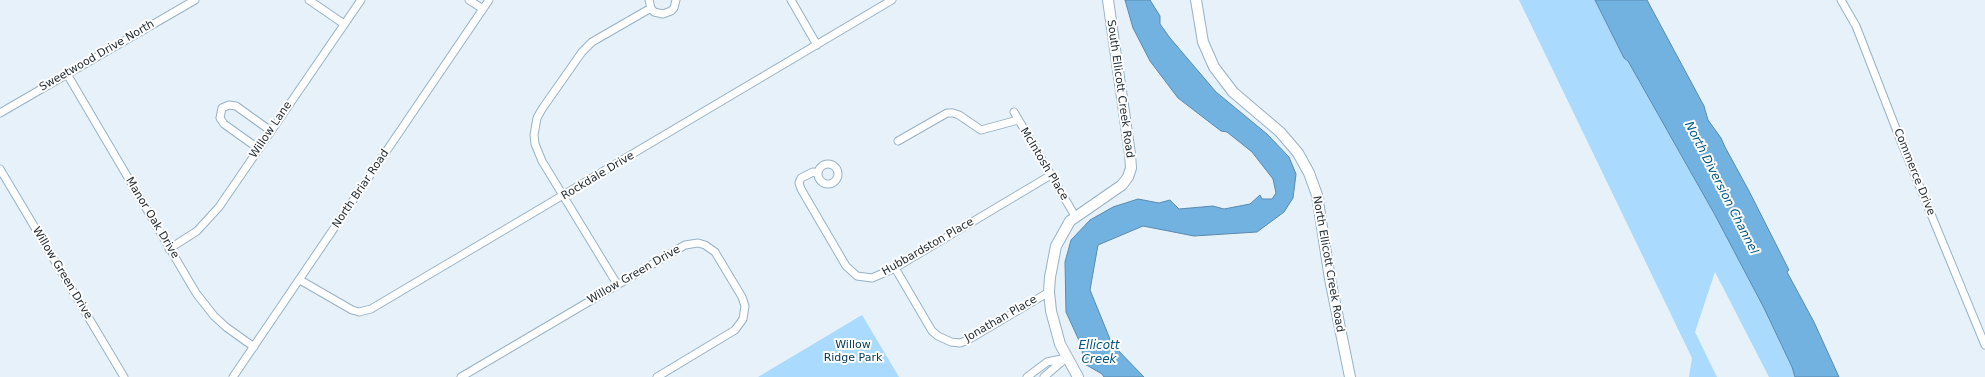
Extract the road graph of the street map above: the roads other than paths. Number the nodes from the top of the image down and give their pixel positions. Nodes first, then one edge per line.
1 (195, 0) edge
2 (309, 0) edge
3 (361, 0) edge
4 (469, 0) edge
5 (489, 0) edge
6 (649, 0) edge
7 (676, 0) edge
8 (791, 0) edge
9 (892, 0) edge
10 (1108, 0) edge
11 (1196, 0) edge
12 (1841, 0) edge
13 (651, 8) junction
14 (483, 10) junction
15 (344, 24) junction
16 (818, 44) junction
17 (67, 74) junction
18 (1014, 112) dead end
19 (0, 113) edge
20 (1018, 120) junction
21 (271, 131) junction
22 (898, 141) dead end
23 (259, 149) junction
24 (0, 170) edge
25 (818, 173) dead end
26 (1051, 175) junction
27 (564, 196) junction
28 (1075, 216) junction
29 (169, 248) junction
30 (895, 268) junction
31 (300, 280) junction
32 (617, 284) junction
33 (1049, 292) junction
34 (1985, 345) edge
35 (254, 347) junction
36 (1066, 358) junction
37 (124, 377) edge
38 (233, 377) edge
39 (461, 377) edge
40 (657, 377) edge
41 (1026, 377) edge
42 (1044, 377) edge
43 (1078, 377) edge
44 (1350, 377) edge

1 - 17 street, Sweetwood Drive North
2 - 15 street
3 - 15 street, Willow Lane
4 - 14 street
5 - 14 street, North Briar Road
6 - 13 street
7 - 13 street
8 - 16 street
9 - 16 street, Rockdale Drive
10 - 28 street, South Ellicott Creek Road
11 - 44 street, North Ellicott Creek Road
12 - 34 street, Commerce Drive
13 - 27 street
14 - 31 street, North Briar Road
15 - 21 street, Willow Lane
16 - 27 street, Rockdale Drive
17 - 19 street, Sweetwood Drive North
17 - 29 street, Manor Oak Drive
18 - 20 street, McIntosh Place
20 - 22 street
20 - 26 street, McIntosh Place
21 - 23 street, Willow Lane
21 - 23 street
23 - 29 street, Willow Lane
24 - 37 street, Willow Green Drive
25 - 30 street, Hubbardston Place
26 - 28 street, McIntosh Place
26 - 30 street, Hubbardston Place
27 - 31 street, Rockdale Drive
27 - 32 street
28 - 33 street, South Ellicott Creek Road
29 - 35 street, Manor Oak Drive
30 - 33 street, Jonathan Place
31 - 35 street, North Briar Road
32 - 39 street, Willow Green Drive
32 - 40 street, Willow Green Drive
33 - 36 street, South Ellicott Creek Road
35 - 38 street, North Briar Road
36 - 41 street
36 - 42 street
36 - 43 street, South Ellicott Creek Road

